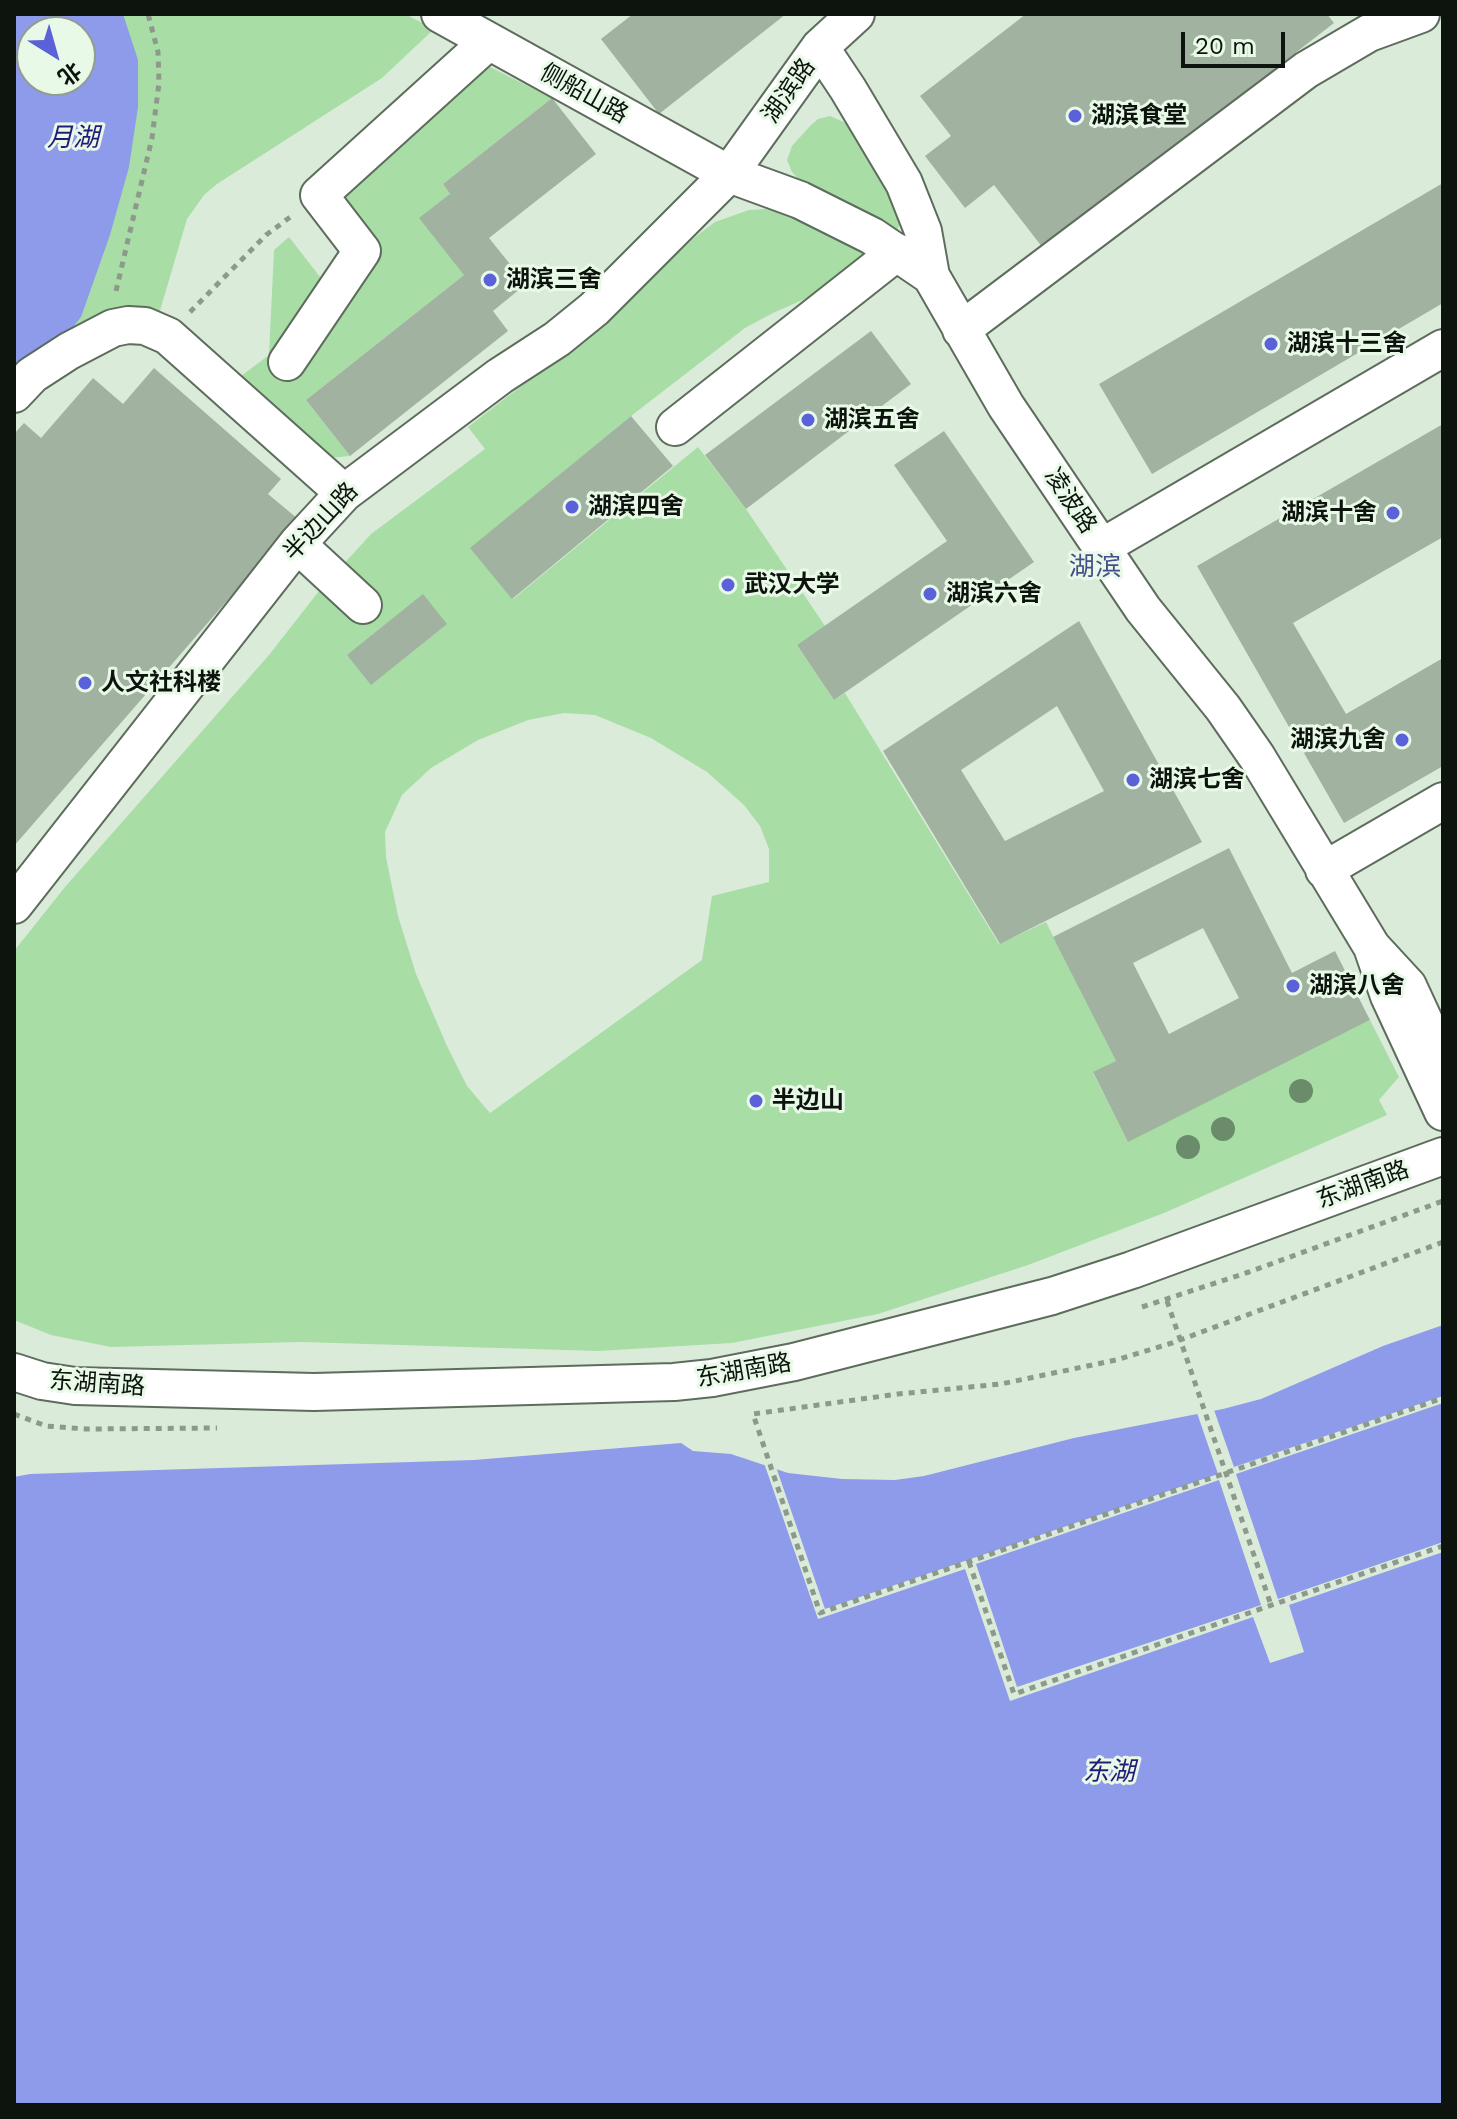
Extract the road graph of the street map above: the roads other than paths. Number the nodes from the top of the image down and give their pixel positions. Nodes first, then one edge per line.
1 (440, 14) edge
2 (856, 14) edge
3 (1421, 14) edge
4 (489, 41) junction
5 (820, 47) junction
6 (729, 174) junction
7 (897, 252) junction
8 (931, 276) junction
9 (961, 330) junction
10 (1443, 348) edge
11 (287, 362) dead end
12 (14, 394) edge
13 (675, 427) dead end
14 (344, 493) junction
15 (297, 544) junction
16 (1102, 547) junction
17 (363, 605) dead end
18 (1443, 801) edge
19 (1324, 870) junction
20 (14, 905) edge
21 (1372, 947) junction
22 (1443, 1062) edge
23 (1443, 1112) edge
24 (1443, 1156) edge
25 (14, 1372) edge

1 - 4 street, 侧船山路
2 - 5 street, 湖滨路
3 - 9 street
4 - 6 street, 侧船山路
4 - 11 street
5 - 6 street, 湖滨路
5 - 8 street
6 - 7 street, 凌波路
6 - 14 street, 半边山路
7 - 8 street, 凌波路
7 - 13 street
8 - 9 street, 凌波路
9 - 16 street, 凌波路
10 - 16 street
12 - 14 street
14 - 15 street, 半边山路
15 - 17 street
15 - 20 street, 半边山路
16 - 19 street, 凌波路
18 - 19 street
19 - 21 street, 凌波路
21 - 22 street, 凌波路
21 - 23 street, 凌波路
24 - 25 street, 东湖南路

